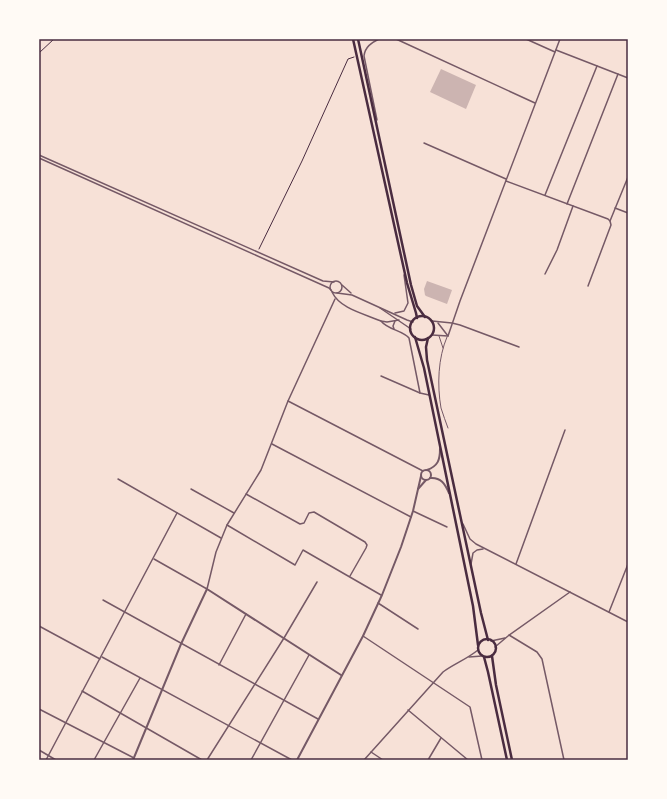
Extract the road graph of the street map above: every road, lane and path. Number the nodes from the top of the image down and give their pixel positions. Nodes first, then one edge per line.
1 (54, 39) edge
2 (353, 39) edge
3 (358, 39) edge
4 (379, 39) edge
5 (396, 39) edge
6 (526, 39) edge
7 (560, 39) edge
8 (555, 51) junction
9 (39, 54) edge
10 (356, 56) junction
11 (597, 66) junction
12 (618, 74) junction
13 (628, 78) edge
14 (536, 103) junction
15 (377, 126) junction
16 (424, 143) dead end
17 (39, 155) edge
18 (39, 158) edge
19 (628, 176) edge
20 (506, 180) junction
21 (545, 195) junction
22 (567, 204) junction
23 (573, 206) junction
24 (615, 208) junction
25 (628, 213) edge
26 (610, 221) junction
27 (257, 253) junction
28 (404, 272) junction
29 (545, 274) dead end
30 (334, 282) junction
31 (341, 285) junction
32 (588, 286) dead end
33 (332, 291) junction
34 (337, 293) junction
35 (352, 295) junction
36 (336, 299) junction
37 (377, 306) junction
38 (394, 313) junction
39 (425, 317) junction
40 (417, 318) junction
41 (399, 320) junction
42 (381, 321) junction
43 (395, 321) junction
44 (432, 321) junction
45 (413, 322) junction
46 (438, 322) junction
47 (452, 323) junction
48 (411, 329) junction
49 (395, 330) junction
50 (432, 335) junction
51 (439, 336) junction
52 (448, 336) junction
53 (415, 337) junction
54 (428, 338) junction
55 (519, 347) dead end
56 (443, 349) junction
57 (381, 376) dead end
58 (420, 393) junction
59 (429, 395) junction
60 (288, 401) junction
61 (448, 428) dead end
62 (565, 430) dead end
63 (272, 444) junction
64 (440, 448) junction
65 (427, 470) junction
66 (422, 471) junction
67 (421, 476) junction
68 (430, 478) junction
69 (118, 479) dead end
70 (426, 480) junction
71 (191, 490) dead end
72 (418, 490) junction
73 (246, 494) junction
74 (450, 496) junction
75 (413, 511) junction
76 (178, 513) junction
77 (234, 513) junction
78 (460, 515) junction
79 (411, 516) junction
80 (227, 525) junction
81 (447, 527) dead end
82 (221, 538) junction
83 (485, 549) junction
84 (154, 559) junction
85 (516, 564) junction
86 (628, 564) edge
87 (471, 568) junction
88 (350, 576) junction
89 (317, 582) dead end
90 (207, 589) junction
91 (570, 592) junction
92 (382, 595) junction
93 (103, 600) dead end
94 (378, 603) junction
95 (609, 612) junction
96 (125, 613) junction
97 (246, 614) junction
98 (628, 622) edge
99 (39, 626) edge
100 (418, 628) dead end
101 (509, 635) junction
102 (362, 636) junction
103 (507, 637) junction
104 (284, 638) junction
105 (490, 640) junction
106 (181, 644) junction
107 (478, 645) junction
108 (496, 647) junction
109 (478, 650) junction
110 (310, 655) junction
111 (483, 656) junction
112 (492, 656) junction
113 (469, 657) junction
114 (101, 658) junction
115 (219, 665) junction
116 (341, 675) junction
117 (140, 678) junction
118 (433, 682) junction
119 (254, 684) junction
120 (162, 689) junction
121 (82, 692) junction
122 (284, 700) junction
123 (39, 709) edge
124 (408, 710) junction
125 (120, 713) junction
126 (319, 719) junction
127 (66, 724) junction
128 (228, 725) junction
129 (146, 727) junction
130 (441, 738) junction
131 (104, 743) junction
132 (261, 743) junction
133 (39, 750) edge
134 (371, 752) junction
135 (49, 756) junction
136 (133, 759) edge
137 (46, 760) edge
138 (56, 760) edge
139 (94, 760) edge
140 (202, 760) edge
141 (207, 760) edge
142 (251, 760) edge
143 (292, 760) edge
144 (297, 760) edge
145 (364, 760) edge
146 (383, 760) edge
147 (428, 760) edge
148 (468, 760) edge
149 (482, 760) edge
150 (508, 760) edge
151 (512, 760) edge
152 (564, 760) edge

1 - 9 path
2 - 10 main road
3 - 15 main road
4 - 15 street
5 - 14 street
6 - 8 street
7 - 8 street
8 - 11 street
8 - 14 street
10 - 27 path
10 - 28 main road
11 - 12 street
11 - 21 street
12 - 13 street
12 - 22 street
14 - 20 street
15 - 39 main road
16 - 20 street
17 - 27 street
18 - 33 street
19 - 24 street
20 - 21 street
20 - 47 street
21 - 22 street
22 - 23 street
23 - 26 street
23 - 29 street
24 - 25 street
24 - 26 street
26 - 32 street
27 - 30 street
28 - 38 street
28 - 40 main road
30 - 31 street
30 - 33 street
31 - 34 street
31 - 35 street
33 - 34 street
33 - 36 street
34 - 35 street
35 - 37 street
36 - 42 street
36 - 60 street
37 - 38 street
37 - 41 street
38 - 45 street
39 - 40 main road
39 - 44 main road
40 - 45 main road
41 - 43 street
41 - 48 street
42 - 43 street
42 - 49 street
43 - 49 street
44 - 46 street
44 - 50 main road
45 - 48 main road
46 - 47 street
46 - 52 street
47 - 52 street
47 - 55 street
48 - 53 main road
49 - 58 street
50 - 51 street
50 - 54 main road
51 - 52 street
51 - 56 lane
52 - 56 lane
53 - 54 main road
53 - 59 main road
54 - 78 main road
56 - 61 lane
57 - 58 street
58 - 59 street
59 - 64 main road
60 - 63 street
60 - 66 street
62 - 85 street
63 - 73 street
63 - 79 street
64 - 65 street
64 - 74 main road
65 - 66 street
65 - 68 street
66 - 67 street
67 - 70 street
67 - 72 street
68 - 70 street
68 - 74 street
69 - 76 street
70 - 72 street
71 - 77 street
72 - 75 street
73 - 77 street
73 - 88 street
74 - 107 main road
75 - 79 street
75 - 81 street
76 - 82 street
76 - 84 street
77 - 80 street
78 - 83 street
78 - 87 main road
79 - 92 street
80 - 82 street
80 - 88 street
82 - 90 street
83 - 85 street
83 - 87 street
84 - 90 street
84 - 96 street
85 - 91 street
86 - 95 street
87 - 105 main road
88 - 92 street
89 - 104 street
90 - 97 street
90 - 106 street
91 - 95 street
91 - 101 street
92 - 94 street
93 - 96 street
94 - 100 street
94 - 102 street
95 - 98 street
96 - 106 street
96 - 114 street
97 - 104 street
97 - 115 street
99 - 114 street
101 - 103 street
101 - 152 street
102 - 116 street
102 - 118 street
103 - 105 street
103 - 108 street
104 - 110 street
104 - 119 street
105 - 107 main road
105 - 108 main road
106 - 115 street
106 - 120 street
107 - 109 main road
108 - 112 main road
109 - 111 main road
109 - 113 street
110 - 116 street
110 - 122 street
111 - 112 main road
111 - 113 street
111 - 150 main road
112 - 151 main road
113 - 118 street
114 - 117 street
114 - 121 street
115 - 119 street
116 - 126 street
117 - 120 street
117 - 125 street
118 - 124 street
118 - 149 street
119 - 122 street
119 - 128 street
120 - 128 street
120 - 129 street
121 - 125 street
121 - 127 street
122 - 126 street
122 - 132 street
123 - 127 street
124 - 130 street
124 - 134 street
125 - 129 street
125 - 131 street
126 - 144 street
127 - 131 street
127 - 135 street
128 - 132 street
128 - 141 street
129 - 136 street
129 - 140 street
130 - 147 street
130 - 148 street
131 - 136 street
131 - 139 street
132 - 142 street
132 - 143 street
133 - 135 street
134 - 145 street
134 - 146 street
135 - 137 street
135 - 138 street

